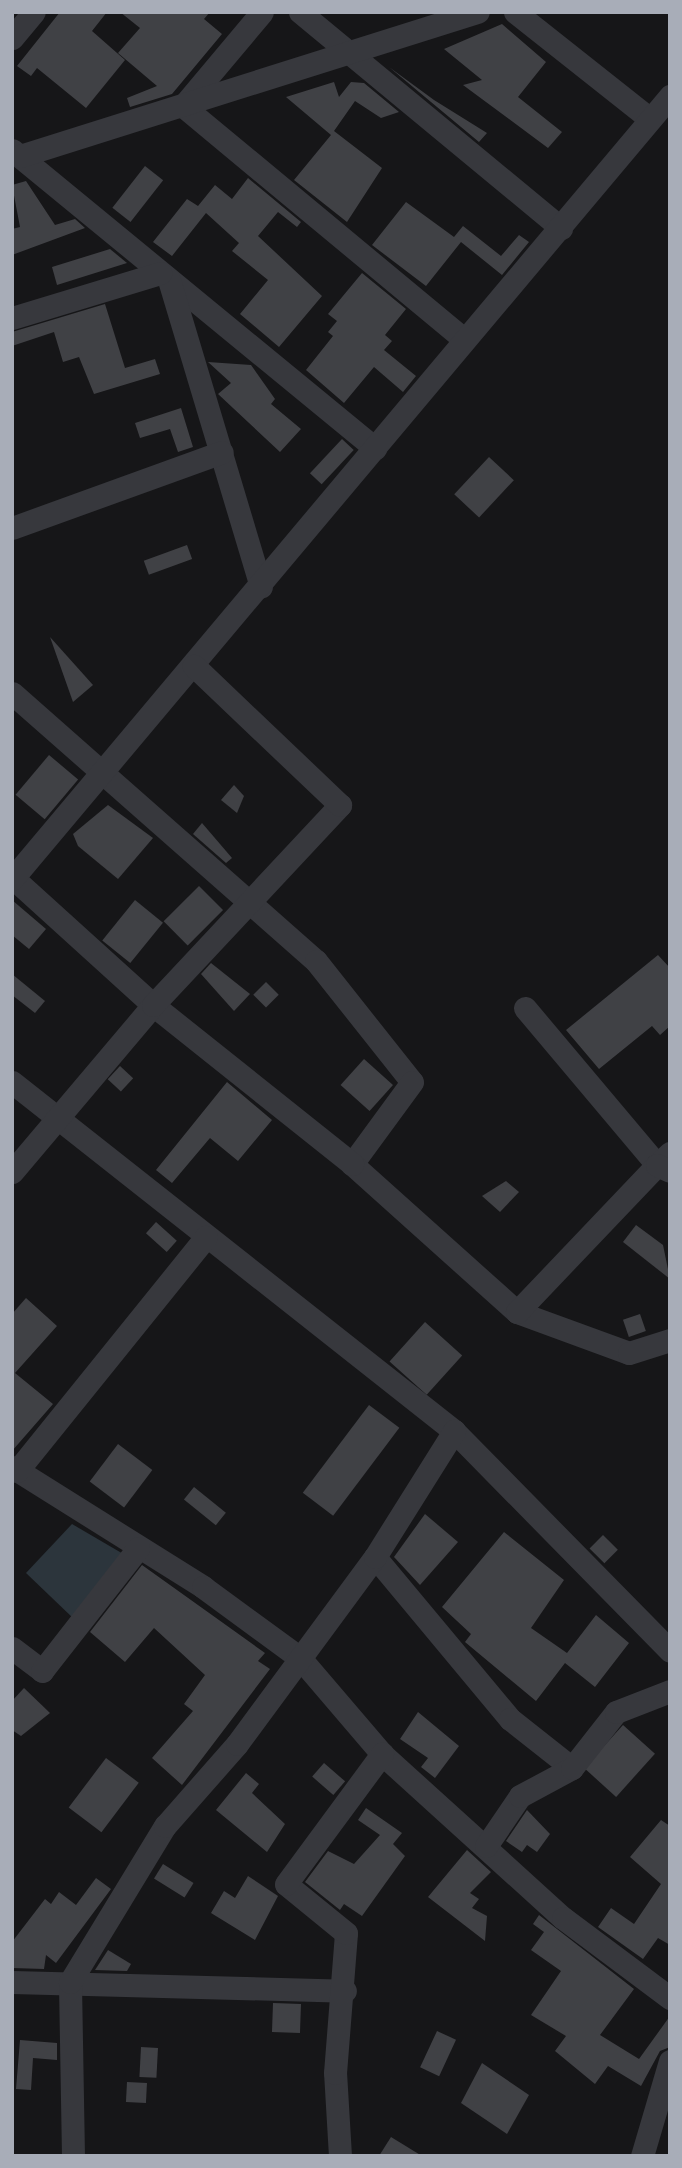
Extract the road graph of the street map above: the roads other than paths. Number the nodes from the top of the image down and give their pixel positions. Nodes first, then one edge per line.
1 (34, 12) edge
2 (262, 12) edge
3 (300, 12) edge
4 (478, 12) edge
5 (515, 12) edge
6 (12, 38) edge
7 (351, 54) junction
8 (670, 96) edge
9 (183, 106) junction
10 (650, 119) junction
11 (16, 153) edge
12 (561, 228) junction
13 (165, 276) junction
14 (12, 318) edge
15 (462, 338) junction
16 (375, 448) junction
17 (222, 452) junction
18 (12, 528) edge
19 (261, 586) junction
20 (194, 666) junction
21 (12, 693) edge
22 (106, 772) junction
23 (13, 878) edge
24 (254, 904) junction
25 (153, 1006) junction
26 (525, 1008) dead end
27 (12, 1082) edge
28 (59, 1121) junction
29 (666, 1163) edge
30 (352, 1164) junction
31 (12, 1172) edge
32 (206, 1237) junction
33 (517, 1312) junction
34 (670, 1340) edge
35 (454, 1431) junction
36 (15, 1469) edge
37 (138, 1548) junction
38 (375, 1557) junction
39 (12, 1648) edge
40 (670, 1651) edge
41 (300, 1657) junction
42 (670, 1691) edge
43 (382, 1754) junction
44 (572, 1768) junction
45 (486, 1846) junction
46 (12, 1982) edge
47 (70, 1982) junction
48 (345, 1991) junction
49 (670, 1998) edge
50 (670, 2060) edge
51 (73, 2156) edge
52 (341, 2156) edge
53 (642, 2156) edge

1 - 6 street
2 - 9 street
3 - 7 street
4 - 7 street
5 - 10 street
7 - 9 street
7 - 12 street
8 - 10 street
9 - 11 street
9 - 15 street
10 - 12 street
11 - 13 street
12 - 15 street
13 - 14 street
13 - 16 street
13 - 17 street
15 - 16 street
16 - 19 street
17 - 18 street
17 - 19 street
19 - 20 street
20 - 22 street
20 - 24 street
21 - 22 street
22 - 23 street
22 - 24 street
23 - 25 street
24 - 25 street
24 - 30 street
25 - 28 street
25 - 30 street
26 - 29 street
27 - 28 street
28 - 31 street
28 - 32 street
29 - 33 street
30 - 33 street
32 - 35 street
32 - 36 street
33 - 34 street
35 - 38 street
35 - 40 street
36 - 37 street
37 - 39 street
37 - 41 street
38 - 41 street
38 - 44 street
41 - 43 street
41 - 47 street
42 - 44 street
43 - 45 street
43 - 48 street
44 - 45 street
45 - 49 street
46 - 47 street
47 - 48 street
47 - 51 street
48 - 52 street
50 - 53 street

